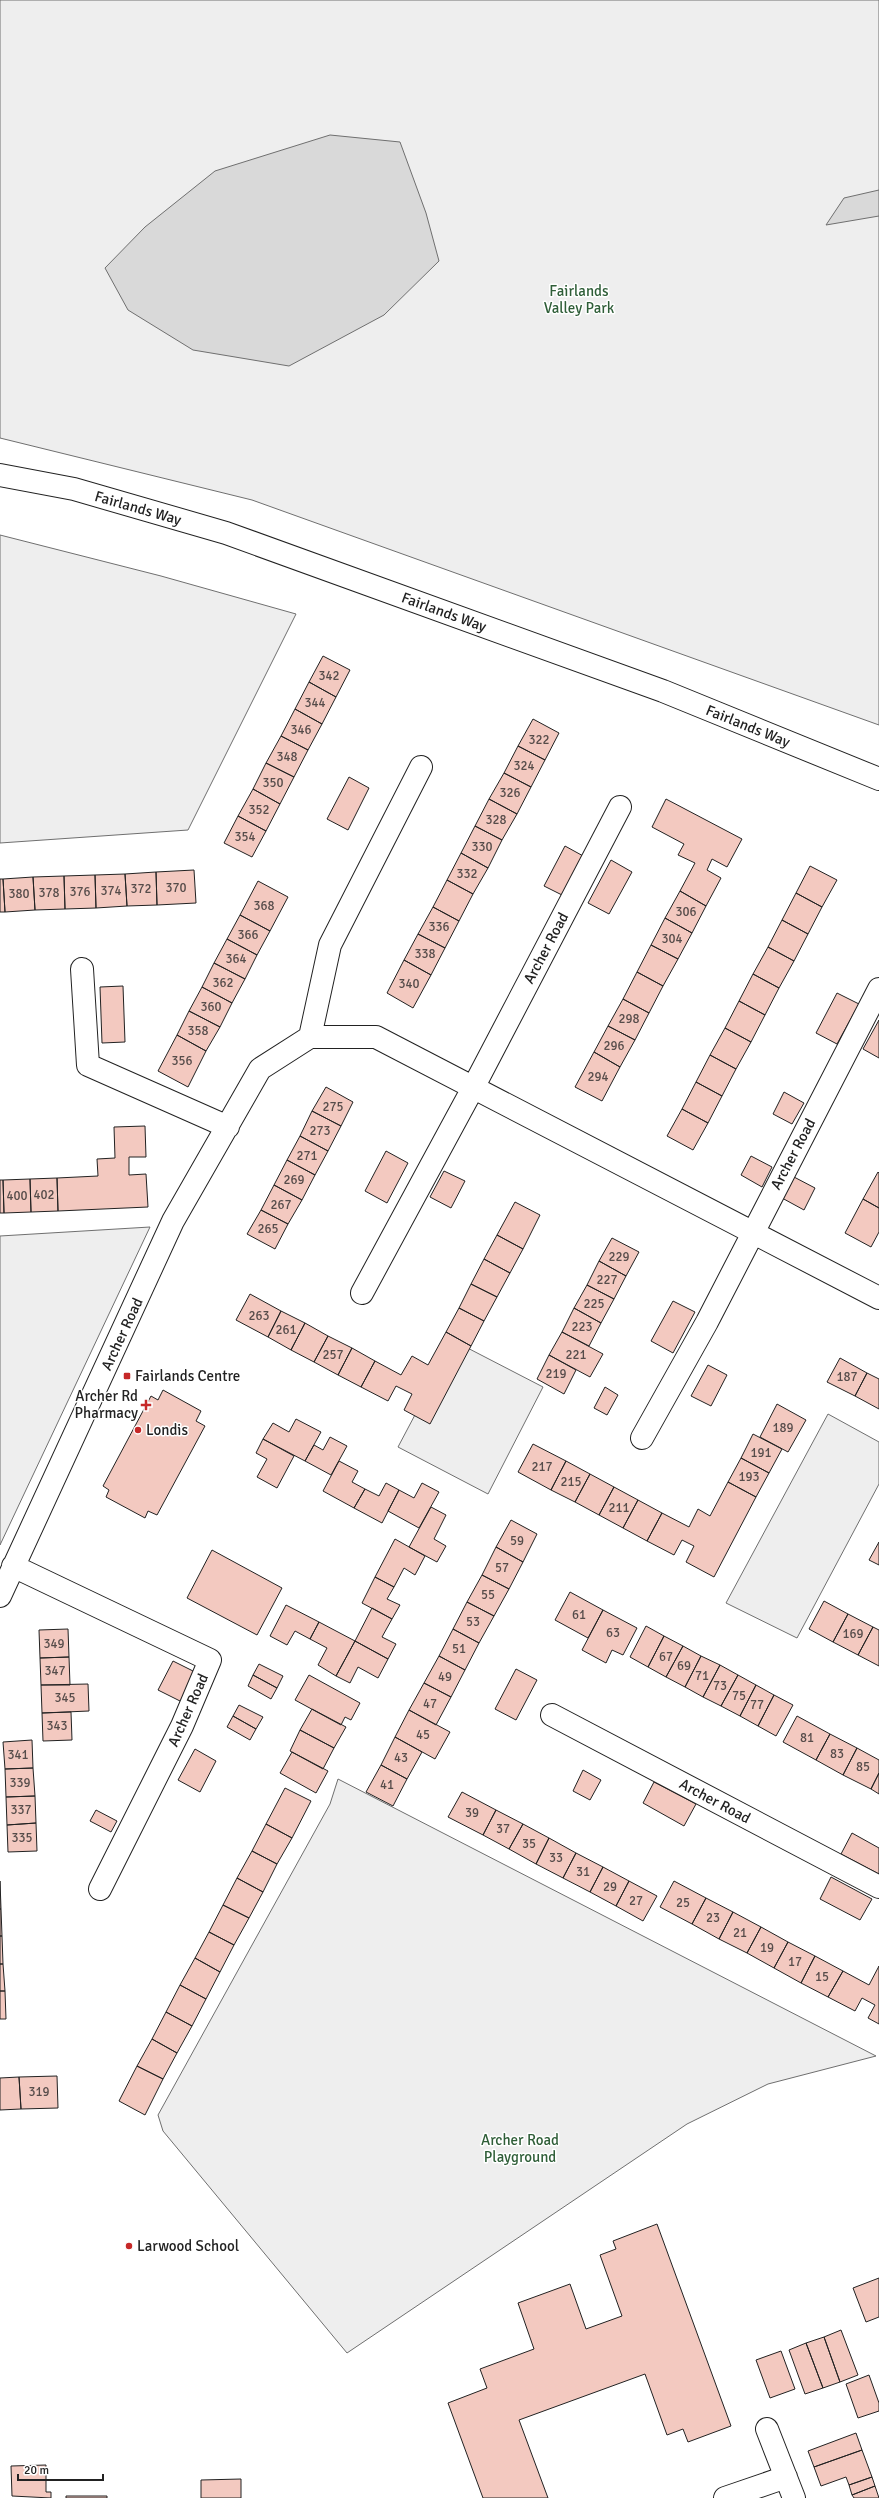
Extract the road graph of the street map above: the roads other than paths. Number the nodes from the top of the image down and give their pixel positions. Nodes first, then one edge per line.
1 (0, 475) edge
2 (421, 767) dead end
3 (879, 779) edge
4 (620, 807) dead end
5 (82, 969) dead end
6 (879, 989) edge
7 (310, 1037) junction
8 (473, 1088) junction
9 (228, 1127) junction
10 (752, 1233) junction
11 (362, 1293) dead end
12 (879, 1298) edge
13 (642, 1438) dead end
14 (14, 1566) junction
15 (0, 1596) edge
16 (552, 1715) dead end
17 (879, 1886) edge
18 (100, 1889) dead end
19 (767, 2429) dead end
20 (786, 2477) junction
21 (725, 2498) edge
22 (794, 2498) edge

1 - 3 street, Fairlands Way
2 - 7 street
4 - 8 street, Archer Road
5 - 9 street
6 - 10 street, Archer Road
7 - 8 street
7 - 9 street, Archer Road
8 - 10 street
8 - 11 street, Archer Road
9 - 14 street, Archer Road
10 - 12 street
10 - 13 street, Archer Road
14 - 15 street, Archer Road
14 - 18 street, Archer Road
16 - 17 street, Archer Road
19 - 20 street
20 - 21 street
20 - 22 street

